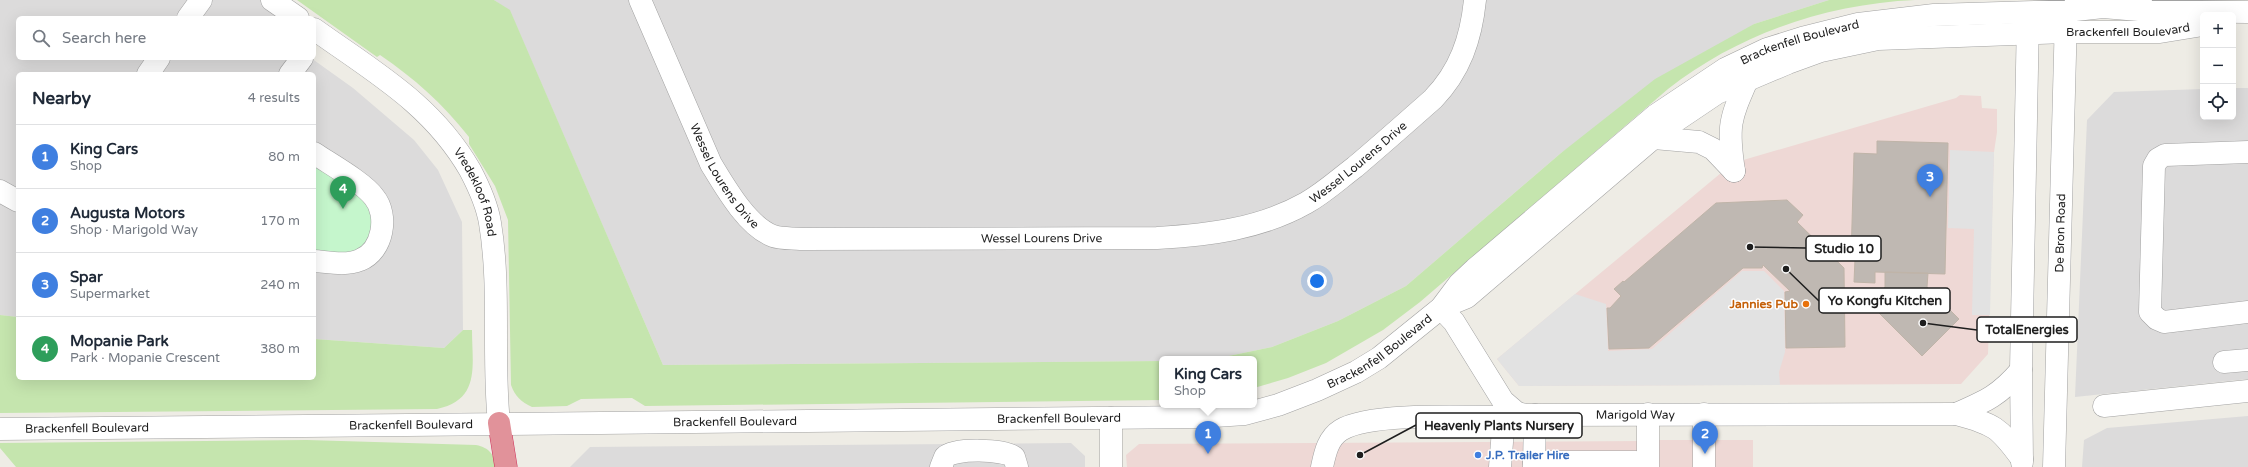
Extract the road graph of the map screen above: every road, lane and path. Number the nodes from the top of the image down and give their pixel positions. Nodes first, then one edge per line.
1 (201, 0) edge
2 (272, 0) edge
3 (640, 0) edge
4 (1474, 0) edge
5 (2248, 12) edge
6 (2066, 14) edge
7 (2028, 15) edge
8 (189, 16) edge
9 (295, 16) edge
10 (2248, 17) edge
11 (2236, 19) edge
12 (2200, 25) edge
13 (316, 34) edge
14 (158, 60) edge
15 (300, 60) edge
16 (149, 72) edge
17 (292, 72) edge
18 (1748, 78) junction
19 (1654, 138) junction
20 (2248, 152) edge
21 (316, 155) edge
22 (0, 191) edge
23 (16, 200) edge
24 (316, 261) edge
25 (1441, 308) junction
26 (2248, 312) edge
27 (2248, 360) edge
28 (2224, 362) dead end
29 (2021, 370) junction
30 (2248, 392) edge
31 (2104, 406) dead end
32 (1648, 414) junction
33 (1704, 414) junction
34 (1956, 414) junction
35 (1519, 415) junction
36 (1111, 418) junction
37 (499, 423) junction
38 (0, 428) edge
39 (2022, 463) edge
40 (1642, 464) edge
41 (1534, 465) edge
42 (506, 467) edge
43 (941, 467) edge
44 (1017, 467) edge
45 (1111, 467) edge
46 (1322, 467) edge
47 (1500, 467) edge
48 (1704, 467) edge
49 (2054, 467) edge

1 - 8 street
2 - 9 street
3 - 4 street, Wessel Lourens Drive
5 - 6 street, Brackenfell Boulevard
6 - 7 street, Brackenfell Boulevard
6 - 12 street, Brackenfell Boulevard
6 - 49 street, De Bron Road
7 - 18 street, Brackenfell Boulevard
7 - 25 street, Brackenfell Boulevard
7 - 29 street
10 - 11 street
13 - 37 street, Vredekloof Road
14 - 16 street
15 - 17 street
18 - 19 street, Brackenfell Boulevard
18 - 19 street
19 - 25 street, Brackenfell Boulevard
20 - 26 street
21 - 24 street
22 - 23 street
25 - 35 street
25 - 36 street, Brackenfell Boulevard
27 - 28 street
29 - 34 street, Marigold Way
29 - 39 street
30 - 31 street
32 - 33 street, Marigold Way
32 - 35 street, Marigold Way
32 - 40 street
33 - 34 street, Marigold Way
33 - 48 street
34 - 39 street, Marigold Way
35 - 41 street
35 - 46 street, Marigold Way
35 - 47 street
36 - 37 street, Brackenfell Boulevard
36 - 45 street
37 - 38 street, Brackenfell Boulevard
37 - 42 highway
40 - 41 street
43 - 44 street

